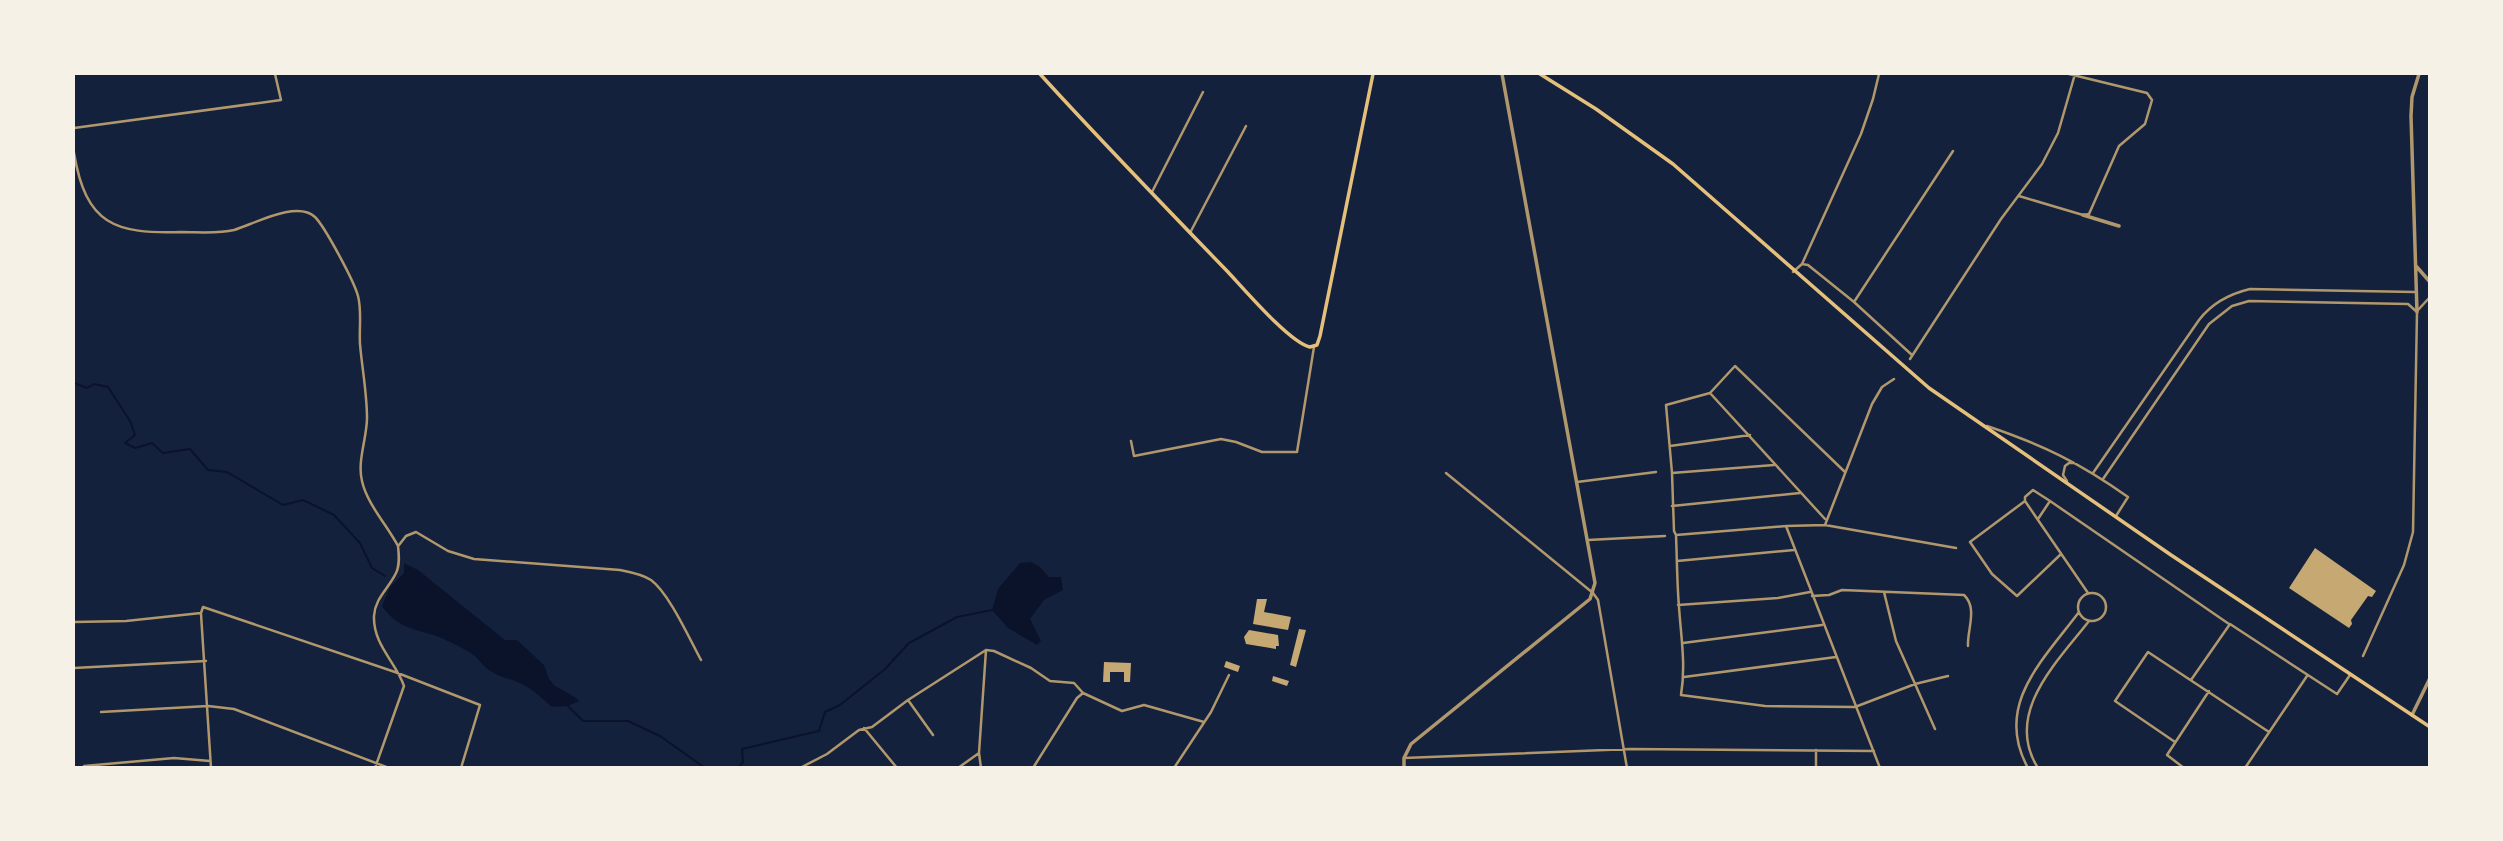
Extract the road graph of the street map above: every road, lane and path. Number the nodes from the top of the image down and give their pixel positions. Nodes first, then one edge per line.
1 (275, 74) edge
2 (1040, 74) edge
3 (1373, 74) edge
4 (1502, 74) edge
5 (1540, 74) edge
6 (1879, 74) edge
7 (2069, 74) edge
8 (2075, 74) edge
9 (2419, 74) edge
10 (1203, 92) dead end
11 (1246, 126) dead end
12 (74, 128) edge
13 (1953, 151) dead end
14 (74, 153) edge
15 (75, 164) edge
16 (1151, 195) junction
17 (2019, 195) junction
18 (2083, 215) junction
19 (2119, 226) dead end
20 (1190, 233) junction
21 (1802, 264) junction
22 (2415, 264) junction
23 (1793, 272) junction
24 (2430, 282) edge
25 (2415, 292) junction
26 (2430, 297) edge
27 (1854, 302) junction
28 (2417, 312) junction
29 (2184, 342) junction
30 (1314, 347) junction
31 (2193, 349) junction
32 (1913, 355) junction
33 (1910, 359) dead end
34 (1894, 379) dead end
35 (1710, 393) junction
36 (1982, 425) junction
37 (1750, 435) junction
38 (1131, 441) dead end
39 (2113, 444) junction
40 (1670, 446) junction
41 (2123, 451) junction
42 (2077, 463) junction
43 (1775, 464) junction
44 (1656, 472) dead end
45 (1845, 472) junction
46 (1446, 473) dead end
47 (1672, 473) junction
48 (2093, 473) junction
49 (2103, 479) junction
50 (2067, 481) junction
51 (1577, 482) junction
52 (1800, 493) junction
53 (2025, 501) junction
54 (2050, 501) junction
55 (1672, 506) junction
56 (2116, 516) junction
57 (1825, 519) junction
58 (2038, 519) junction
59 (1825, 525) junction
60 (1786, 526) junction
61 (1675, 533) junction
62 (1665, 536) dead end
63 (1588, 540) junction
64 (398, 546) junction
65 (1956, 548) dead end
66 (1794, 550) junction
67 (2060, 555) junction
68 (1677, 561) junction
69 (1884, 591) junction
70 (1593, 593) junction
71 (2088, 593) junction
72 (1811, 594) junction
73 (1678, 605) junction
74 (2079, 612) junction
75 (201, 613) junction
76 (2090, 621) junction
77 (74, 622) edge
78 (2229, 624) junction
79 (1823, 625) junction
80 (1683, 643) junction
81 (1968, 646) dead end
82 (986, 650) junction
83 (2362, 656) dead end
84 (1836, 657) junction
85 (701, 660) dead end
86 (206, 661) junction
87 (74, 668) edge
88 (395, 672) junction
89 (1229, 675) dead end
90 (1948, 676) dead end
91 (2307, 676) junction
92 (2350, 676) junction
93 (1684, 677) junction
94 (2430, 678) edge
95 (2191, 680) junction
96 (1915, 684) junction
97 (2208, 691) junction
98 (1083, 693) junction
99 (908, 700) junction
100 (208, 706) junction
101 (1855, 707) junction
102 (100, 712) dead end
103 (2412, 715) junction
104 (1204, 722) junction
105 (2430, 727) edge
106 (864, 728) junction
107 (1935, 729) dead end
108 (2269, 732) junction
109 (933, 735) dead end
110 (2175, 742) junction
111 (1624, 749) junction
112 (1816, 750) junction
113 (1874, 751) junction
114 (979, 753) junction
115 (1404, 758) junction
116 (210, 761) junction
117 (376, 765) edge
118 (85, 766) edge
119 (211, 768) edge
120 (389, 768) edge
121 (461, 768) edge
122 (800, 768) edge
123 (897, 768) edge
124 (958, 768) edge
125 (981, 768) edge
126 (1033, 768) edge
127 (1174, 768) edge
128 (1404, 768) edge
129 (1627, 768) edge
130 (1816, 768) edge
131 (1880, 768) edge
132 (2028, 768) edge
133 (2038, 768) edge
134 (2184, 768) edge
135 (2245, 768) edge

1 - 12 street
2 - 16 main road
3 - 30 main road
4 - 51 street
5 - 23 main road
6 - 21 street
7 - 8 street
8 - 17 street
8 - 18 street
9 - 22 street
10 - 16 street
11 - 20 street
13 - 27 street
14 - 15 street
15 - 64 street
16 - 20 main road
17 - 18 street
17 - 32 street
18 - 19 street
20 - 30 main road
21 - 23 street
21 - 27 street
22 - 24 street
22 - 25 street
23 - 36 main road
25 - 28 street
25 - 29 street
26 - 28 street
27 - 32 street
28 - 31 street
28 - 83 street
29 - 31 street
29 - 39 street
30 - 38 street
31 - 41 street
32 - 33 street
34 - 45 street
35 - 37 street
35 - 40 street
35 - 45 street
36 - 42 street
36 - 50 main road
37 - 40 street
37 - 43 street
39 - 41 street
39 - 48 street
40 - 47 street
41 - 49 street
42 - 48 street
42 - 50 street
43 - 47 street
43 - 52 street
44 - 51 street
45 - 57 street
46 - 70 street
47 - 55 street
48 - 49 street
49 - 56 street
50 - 56 main road
51 - 63 street
52 - 55 street
52 - 57 street
53 - 54 street
53 - 58 street
53 - 67 street
54 - 58 street
54 - 78 street
55 - 61 street
56 - 92 main road
57 - 59 street
58 - 67 street
59 - 60 street
59 - 65 street
60 - 61 street
60 - 66 street
61 - 68 street
62 - 63 street
63 - 70 street
64 - 85 street
64 - 88 street
66 - 68 street
66 - 72 street
67 - 71 street
68 - 73 street
69 - 72 street
69 - 81 street
69 - 96 street
70 - 111 street
70 - 115 street
71 - 74 street
71 - 76 street
72 - 73 street
72 - 79 street
73 - 80 street
74 - 76 street
74 - 132 street
75 - 77 street
75 - 86 street
75 - 88 street
76 - 133 street
78 - 91 street
78 - 95 street
79 - 80 street
79 - 84 street
80 - 93 street
82 - 98 street
82 - 99 street
82 - 114 street
84 - 93 street
84 - 101 street
86 - 87 street
86 - 100 street
88 - 117 street
88 - 121 street
89 - 104 street
90 - 96 street
91 - 92 street
91 - 108 street
92 - 103 main road
93 - 101 street
94 - 103 street
95 - 97 street
95 - 110 street
96 - 101 street
96 - 107 street
97 - 108 street
97 - 110 street
98 - 104 street
98 - 126 street
99 - 106 street
99 - 109 street
100 - 102 street
100 - 116 street
100 - 117 street
101 - 113 street
103 - 105 main road
104 - 127 street
106 - 122 street
106 - 123 street
108 - 135 street
110 - 134 street
111 - 112 street
111 - 115 street
111 - 129 street
112 - 113 street
112 - 130 street
113 - 131 street
114 - 124 street
114 - 125 street
115 - 128 street
116 - 118 street
116 - 119 street
117 - 120 street

